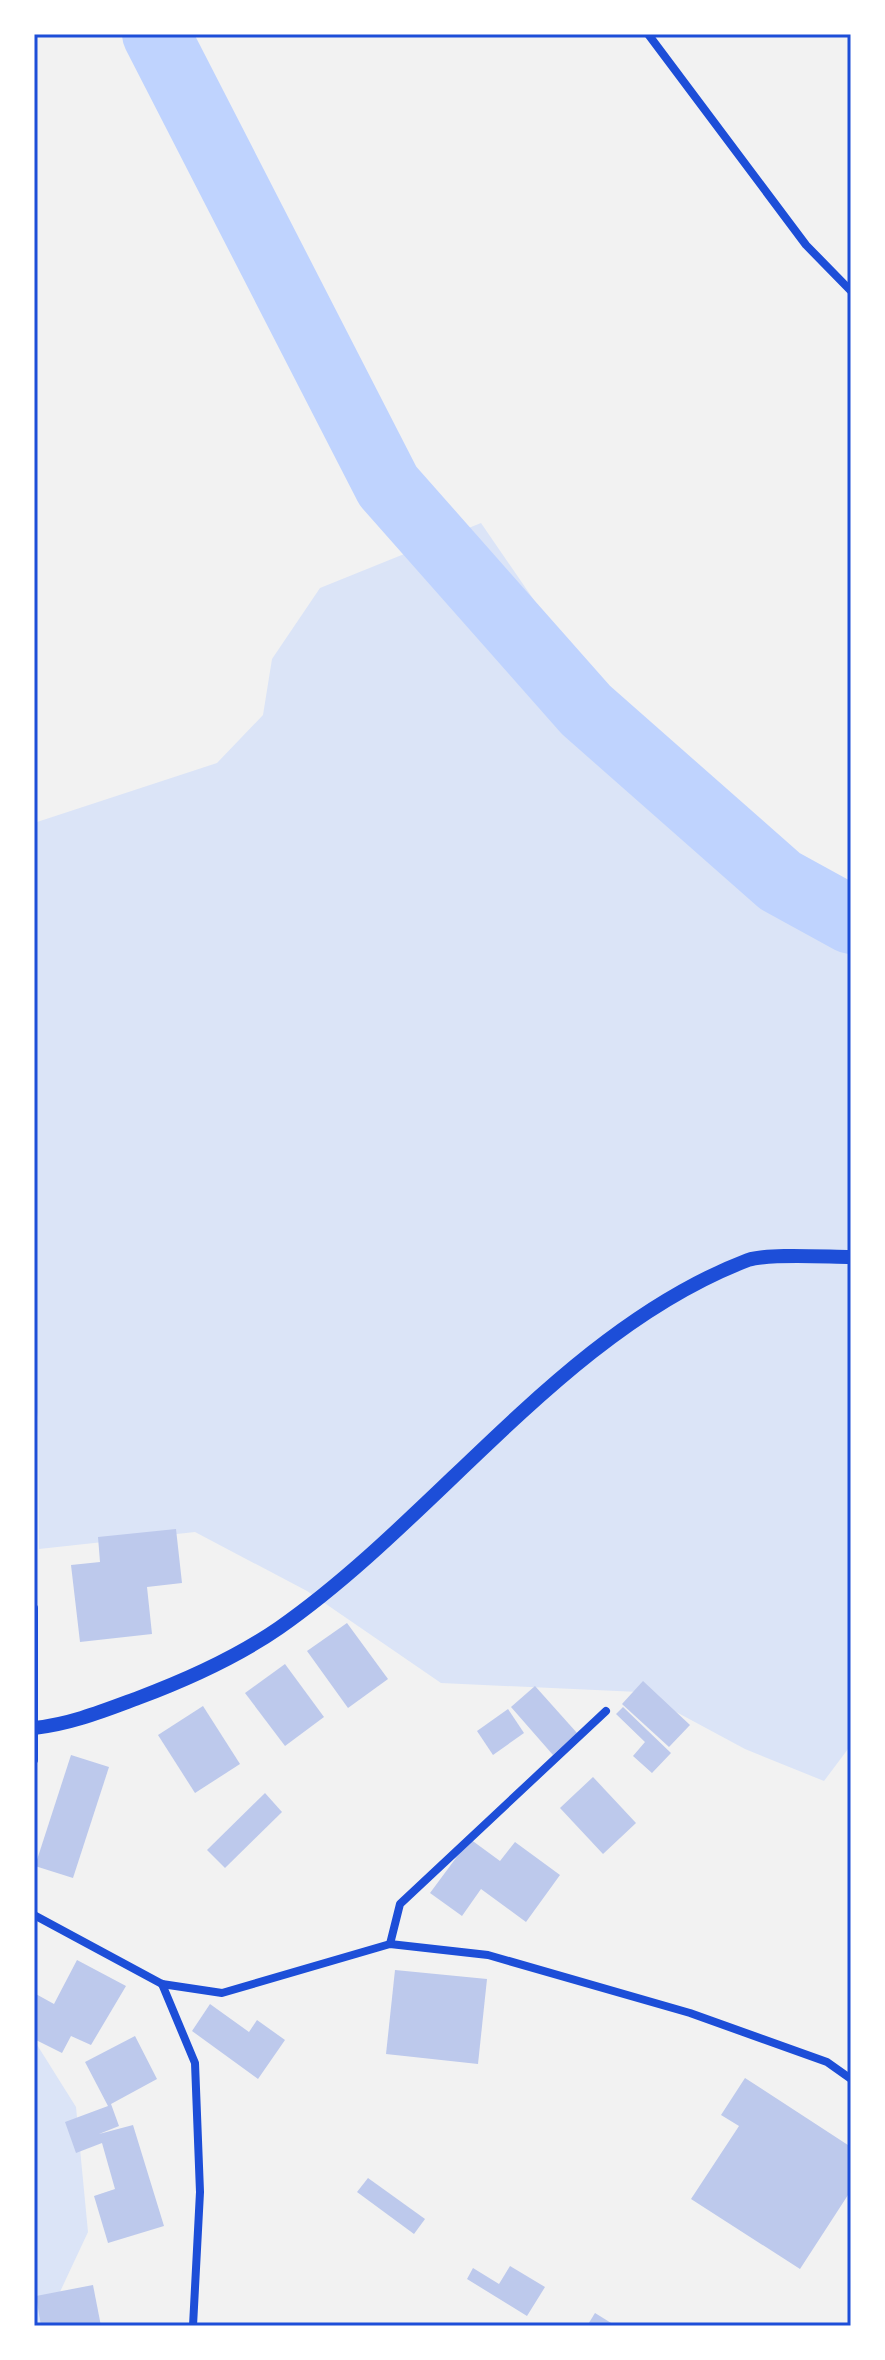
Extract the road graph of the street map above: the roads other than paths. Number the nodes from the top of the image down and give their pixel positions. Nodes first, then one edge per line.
1 (648, 34) edge
2 (851, 291) edge
3 (851, 1257) edge
4 (34, 1608) edge
5 (606, 1711) dead end
6 (35, 1728) edge
7 (34, 1760) edge
8 (34, 1915) edge
9 (390, 1944) junction
10 (162, 1984) junction
11 (851, 2079) edge
12 (193, 2326) edge

1 - 2 street
3 - 6 street
4 - 6 street
5 - 9 street
6 - 7 street
8 - 10 street
9 - 10 street
9 - 11 street
10 - 12 street

